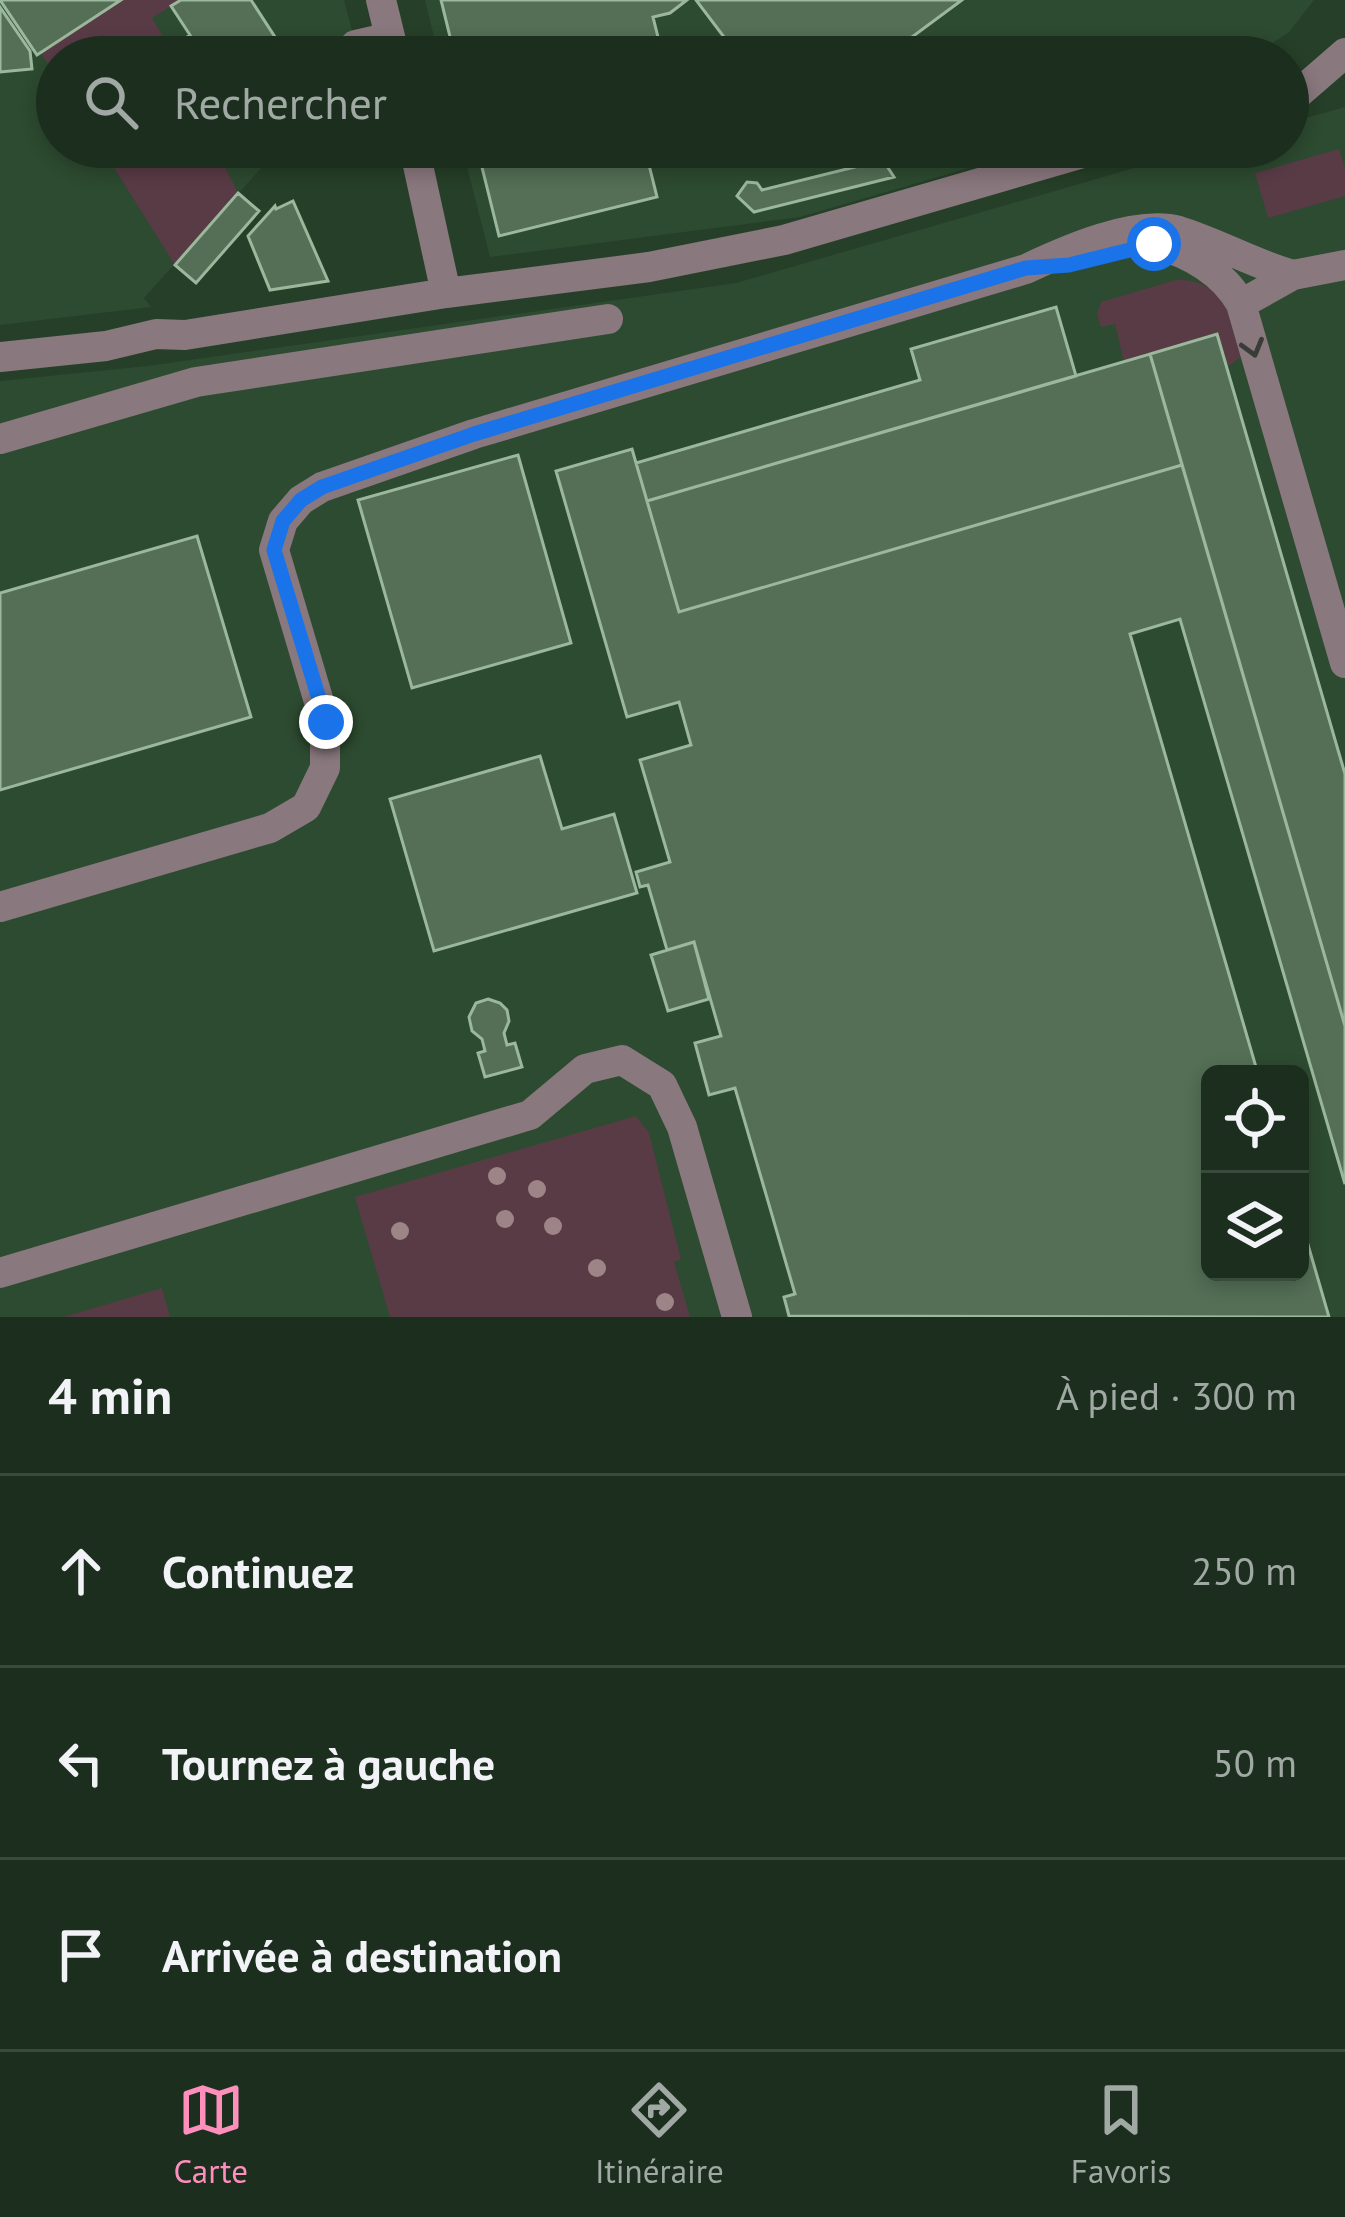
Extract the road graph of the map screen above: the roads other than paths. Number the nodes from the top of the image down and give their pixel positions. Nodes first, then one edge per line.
1 (381, 0) edge
2 (389, 36) edge
3 (1344, 73) edge
4 (1309, 87) edge
5 (419, 168) edge
6 (1031, 168) edge
7 (1345, 265) edge
8 (1026, 268) junction
9 (1293, 275) junction
10 (446, 293) junction
11 (1240, 304) junction
12 (608, 319) dead end
13 (0, 357) edge
14 (0, 439) edge
15 (1345, 663) edge
16 (0, 907) edge
17 (0, 1240) edge
18 (5, 1272) edge
19 (737, 1317) edge

1 - 2 street
3 - 4 street
5 - 10 street
6 - 10 street
7 - 9 street
8 - 9 street
8 - 11 street
8 - 16 street
9 - 11 street
10 - 13 street
11 -> 15 street
12 - 14 street
17 - 18 street
18 - 19 street

